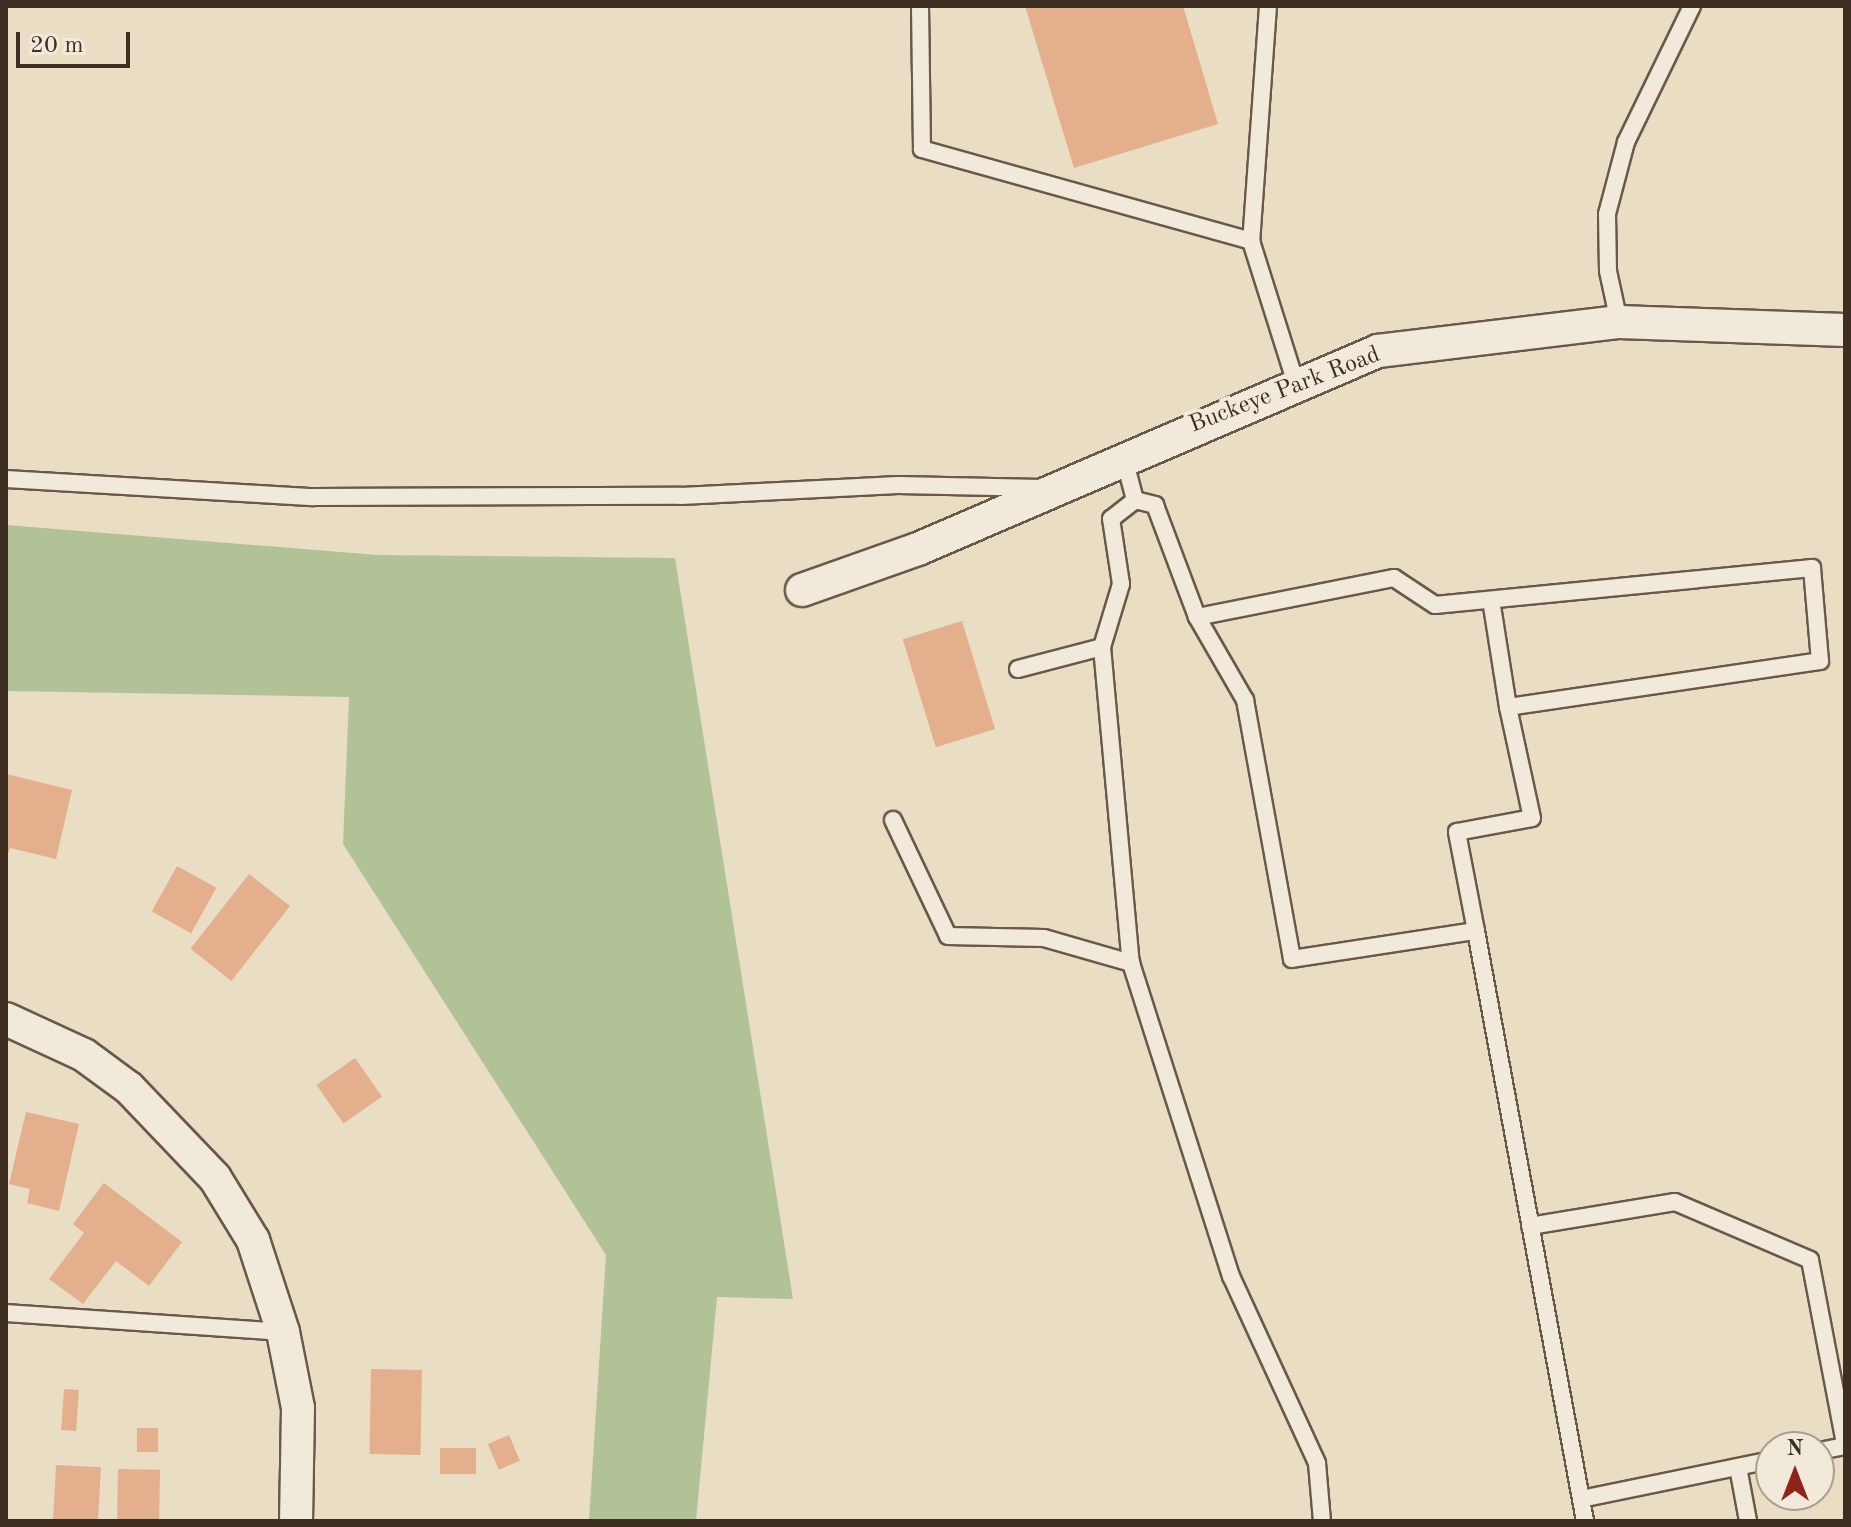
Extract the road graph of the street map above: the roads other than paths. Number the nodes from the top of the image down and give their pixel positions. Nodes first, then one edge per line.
1 (920, 6) edge
2 (1268, 6) edge
3 (1692, 6) edge
4 (1251, 241) junction
5 (1619, 322) junction
6 (1845, 330) edge
7 (1296, 384) junction
8 (1124, 458) junction
9 (6, 479) edge
10 (1053, 488) junction
11 (1135, 500) junction
12 (802, 590) dead end
13 (1491, 600) junction
14 (1197, 617) junction
15 (1102, 647) junction
16 (1018, 669) dead end
17 (1508, 707) junction
18 (893, 820) dead end
19 (1476, 931) junction
20 (1131, 963) junction
21 (6, 1019) edge
22 (1530, 1226) junction
23 (6, 1313) edge
24 (283, 1332) junction
25 (1845, 1445) edge
26 (1755, 1463) edge
27 (1738, 1467) junction
28 (1581, 1499) junction
29 (296, 1521) edge
30 (1322, 1521) edge
31 (1585, 1521) edge
32 (1748, 1521) edge

1 - 4 lane
2 - 4 lane
3 - 5 lane
4 - 7 lane
5 - 6 street, Buckeye Park Road
5 - 7 street, Buckeye Park Road
7 - 8 street, Buckeye Park Road
8 - 10 street, Buckeye Park Road
8 - 11 lane
9 - 10 lane
10 - 12 street, Buckeye Park Road
11 - 14 lane
11 - 15 lane
13 - 14 lane
13 - 17 lane
13 - 17 lane
14 - 19 lane
15 - 16 lane
15 - 20 lane
17 - 19 lane
18 - 20 lane
19 - 22 lane
20 - 30 lane
21 - 24 street
22 - 25 lane
22 - 28 lane
23 - 24 lane
24 - 29 street
26 - 27 lane
27 - 28 lane
27 - 32 lane
28 - 31 lane

